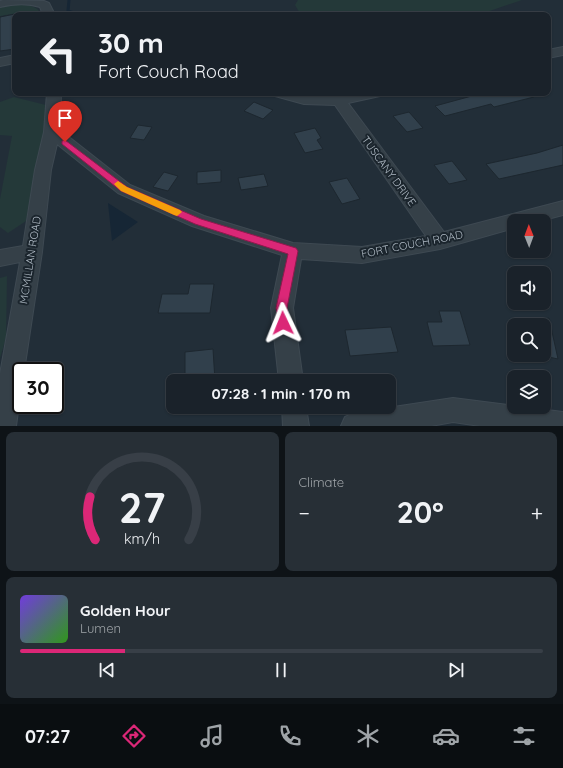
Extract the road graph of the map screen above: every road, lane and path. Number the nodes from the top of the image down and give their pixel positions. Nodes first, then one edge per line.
1 (0, 4) edge
2 (48, 12) edge
3 (563, 51) edge
4 (551, 53) edge
5 (12, 60) edge
6 (0, 62) edge
7 (54, 96) edge
8 (291, 96) edge
9 (362, 96) edge
10 (339, 101) junction
11 (52, 132) junction
12 (563, 208) edge
13 (440, 241) junction
14 (293, 251) junction
15 (32, 252) junction
16 (0, 258) edge
17 (290, 374) edge
18 (295, 414) edge
19 (563, 425) edge
20 (3, 426) edge
21 (296, 426) edge
22 (354, 426) edge

1 - 2 street
3 - 4 street
5 - 6 street
7 - 11 street, MCMILLAN ROAD
8 - 10 street
9 - 10 street
10 - 13 street, TUSCANY DRIVE
11 - 14 street, FORT COUCH ROAD
11 - 15 street, MCMILLAN ROAD
12 - 13 street, FORT COUCH ROAD
13 - 14 street, FORT COUCH ROAD
14 - 17 street
15 - 16 street
15 - 20 street, MCMILLAN ROAD
18 - 21 street
19 - 22 street

